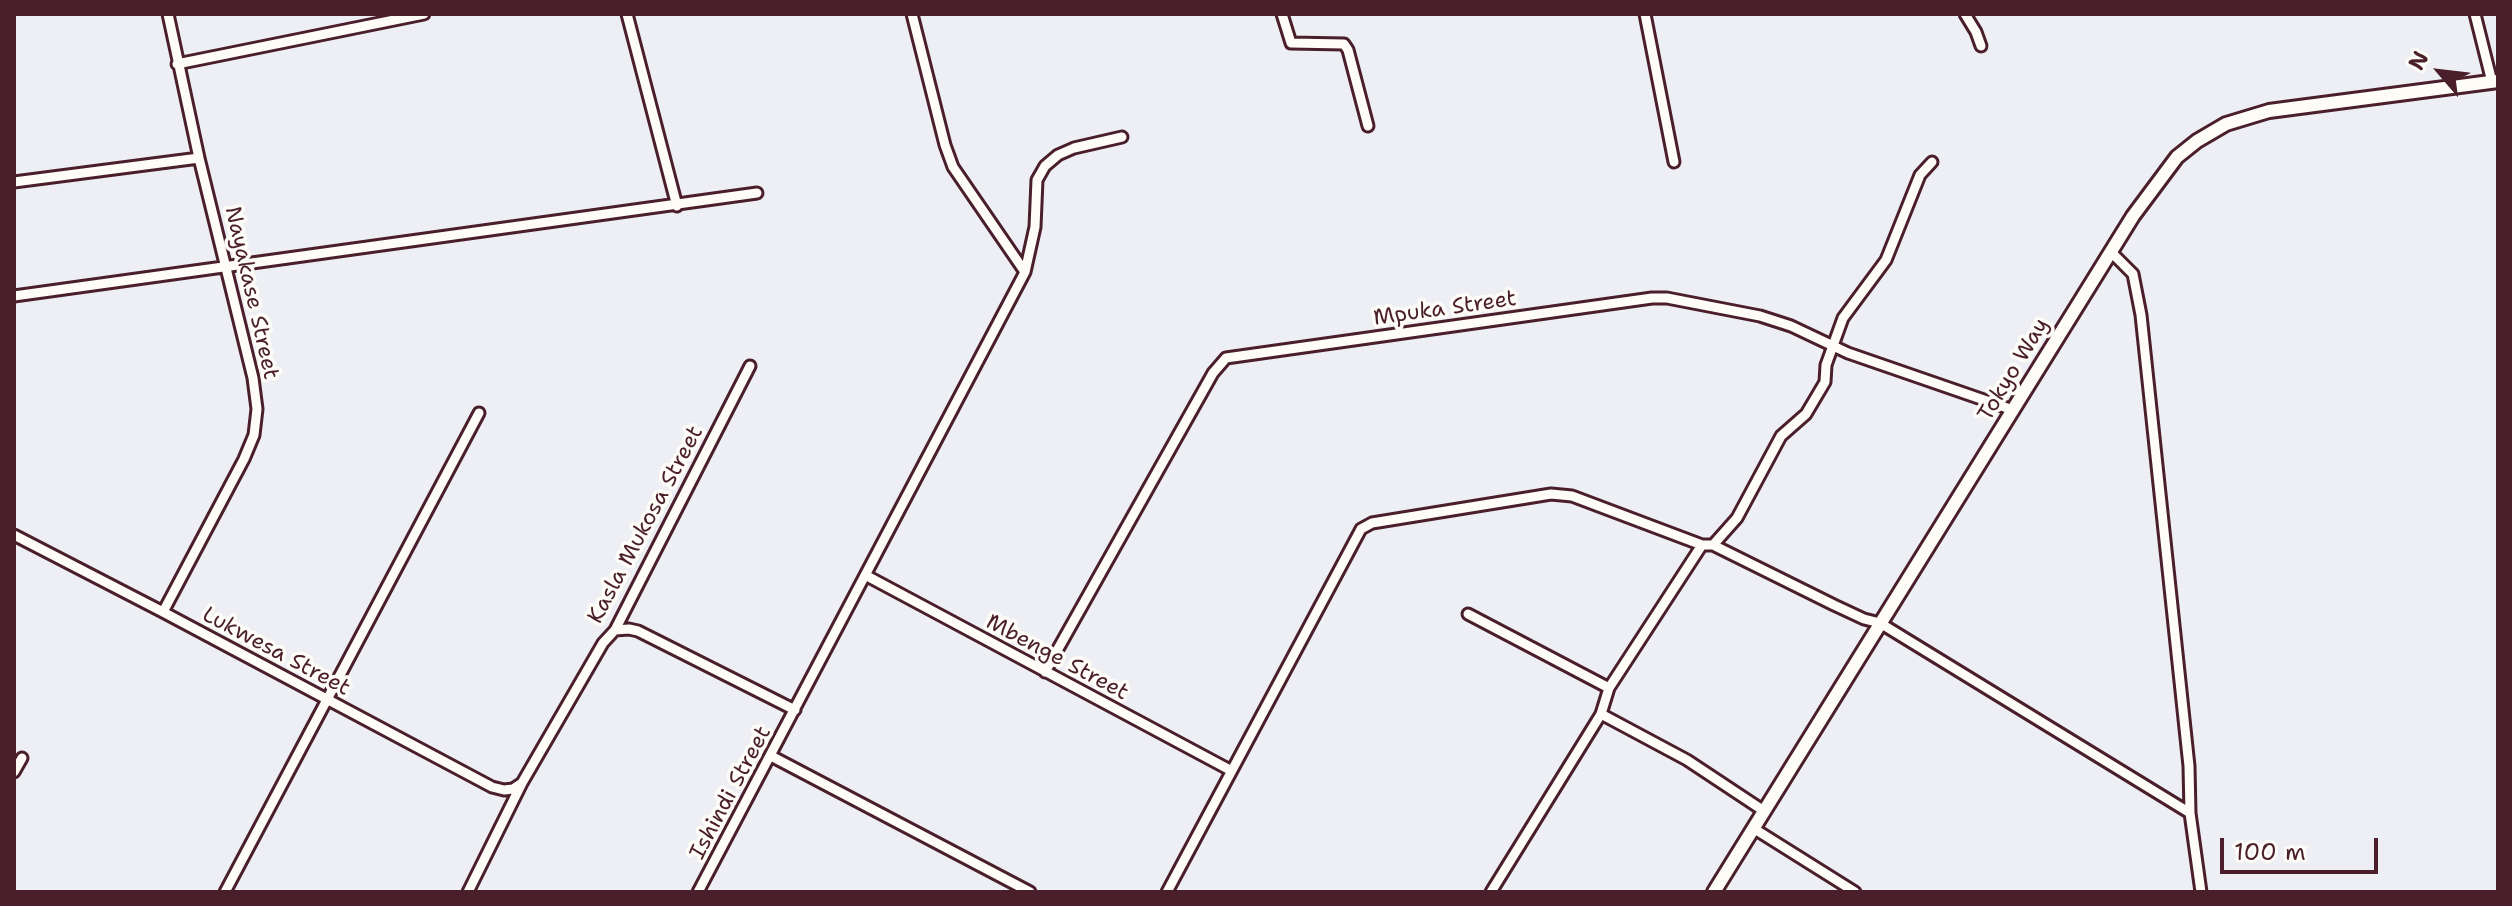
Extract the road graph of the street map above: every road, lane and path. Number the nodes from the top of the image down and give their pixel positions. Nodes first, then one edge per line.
1 (168, 14) edge
2 (424, 14) edge
3 (627, 14) edge
4 (912, 14) edge
5 (1282, 14) edge
6 (1645, 14) edge
7 (1965, 14) edge
8 (2475, 14) edge
9 (1981, 46) dead end
10 (177, 64) junction
11 (2495, 81) edge
12 (1368, 126) dead end
13 (1122, 137) dead end
14 (199, 158) junction
15 (1674, 162) dead end
16 (1932, 162) dead end
17 (14, 182) edge
18 (757, 193) dead end
19 (677, 206) junction
20 (2111, 252) junction
21 (226, 264) junction
22 (1025, 272) junction
23 (14, 296) edge
24 (1833, 347) junction
25 (750, 366) dead end
26 (2013, 410) junction
27 (479, 413) dead end
28 (14, 535) edge
29 (1702, 545) junction
30 (1713, 545) junction
31 (867, 576) junction
32 (163, 612) junction
33 (1468, 614) dead end
34 (1880, 623) junction
35 (615, 630) junction
36 (1045, 672) junction
37 (1609, 688) junction
38 (327, 701) junction
39 (795, 710) junction
40 (1601, 714) junction
41 (771, 756) junction
42 (22, 758) dead end
43 (1230, 770) junction
44 (14, 772) edge
45 (522, 783) junction
46 (1764, 811) junction
47 (2190, 813) junction
48 (1753, 828) junction
49 (225, 892) edge
50 (468, 892) edge
51 (698, 892) edge
52 (1030, 892) edge
53 (1167, 892) edge
54 (1491, 892) edge
55 (1714, 892) edge
56 (1855, 892) edge
57 (2201, 892) edge

1 - 10 street, Nayakase Street
2 - 10 street
3 - 19 street
4 - 22 street
5 - 12 street
6 - 15 street
7 - 9 street
8 - 11 street
10 - 14 street, Nayakase Street
11 - 20 street, Tokyo Way
13 - 22 street, Ishindi Street
14 - 17 street
14 - 21 street, Nayakase Street
16 - 24 street
18 - 19 street
19 - 21 street
20 - 26 street, Tokyo Way
20 - 47 street
21 - 23 street
21 - 32 street, Nayakase Street
22 - 31 street, Ishindi Street
24 - 26 street, Mpuka Street
24 - 30 street
24 - 36 street, Mpuka Street
25 - 35 street, Kasla Mukosa Street
26 - 34 street, Tokyo Way
27 - 38 street
28 - 32 street, Lukwesa Street
29 - 30 street
29 - 37 street
29 - 43 street
30 - 34 street
31 - 36 street, Mbenge Street
31 - 39 street, Ishindi Street
32 - 38 street, Lukwesa Street
33 - 37 street
34 - 46 street, Tokyo Way
34 - 47 street
35 - 39 street
35 - 45 street, Kasla Mukosa Street
36 - 43 street, Mbenge Street
37 - 40 street
38 - 45 street, Lukwesa Street
38 - 49 street
39 - 41 street, Ishindi Street
40 - 46 street
40 - 54 street
41 - 51 street, Ishindi Street
41 - 52 street
42 - 44 street
43 - 53 street
45 - 50 street, Kasla Mukosa Street
46 - 48 street, Tokyo Way
47 - 57 street
48 - 55 street, Tokyo Way
48 - 56 street

